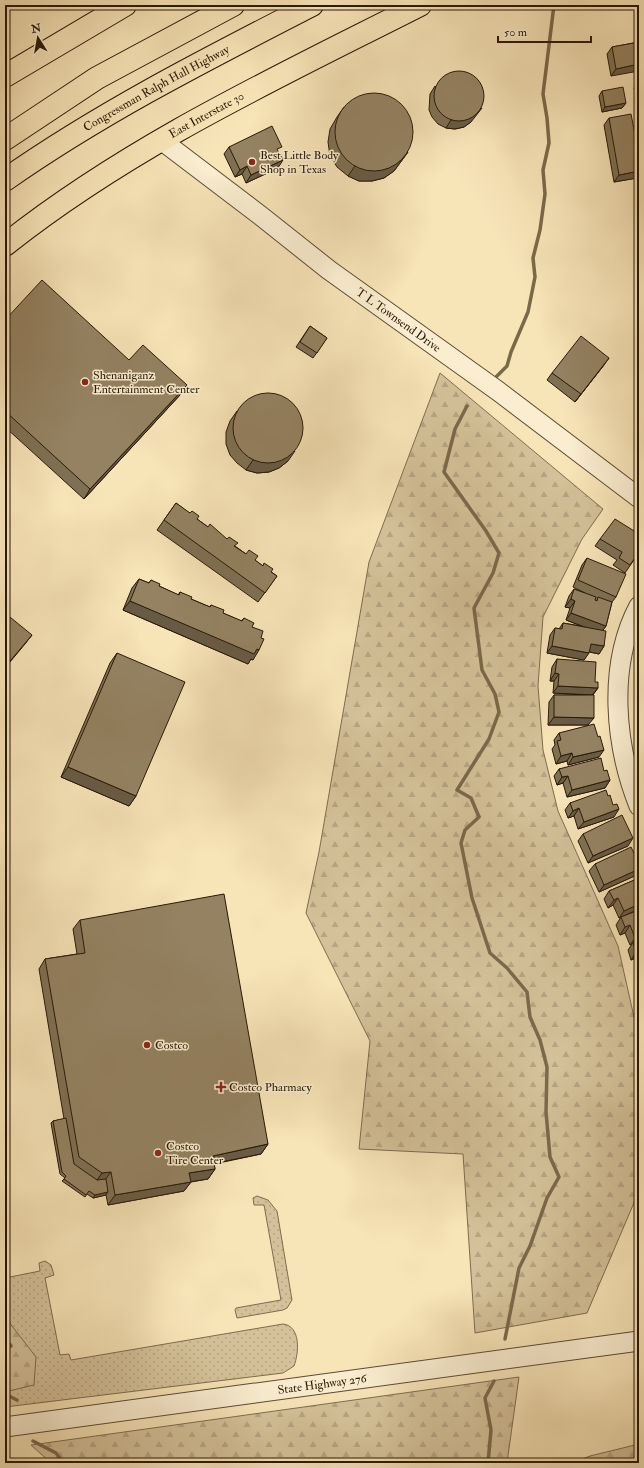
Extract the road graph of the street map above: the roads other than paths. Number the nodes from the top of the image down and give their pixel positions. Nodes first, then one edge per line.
1 (125, 5) edge
2 (233, 5) edge
3 (312, 5) edge
4 (420, 5) edge
5 (5, 76) edge
6 (5, 139) edge
7 (161, 140) junction
8 (5, 180) edge
9 (5, 245) edge
10 (639, 498) edge
11 (639, 606) edge
12 (639, 806) edge
13 (639, 1340) edge
14 (5, 1427) edge

1 - 5 main road
2 - 6 main road
3 - 8 main road, Congressman Ralph Hall Highway
4 - 7 main road, East Interstate 30
7 - 9 main road, East Interstate 30
7 - 10 street, T L Townsend Drive
11 - 12 street
13 - 14 street, State Highway 276

